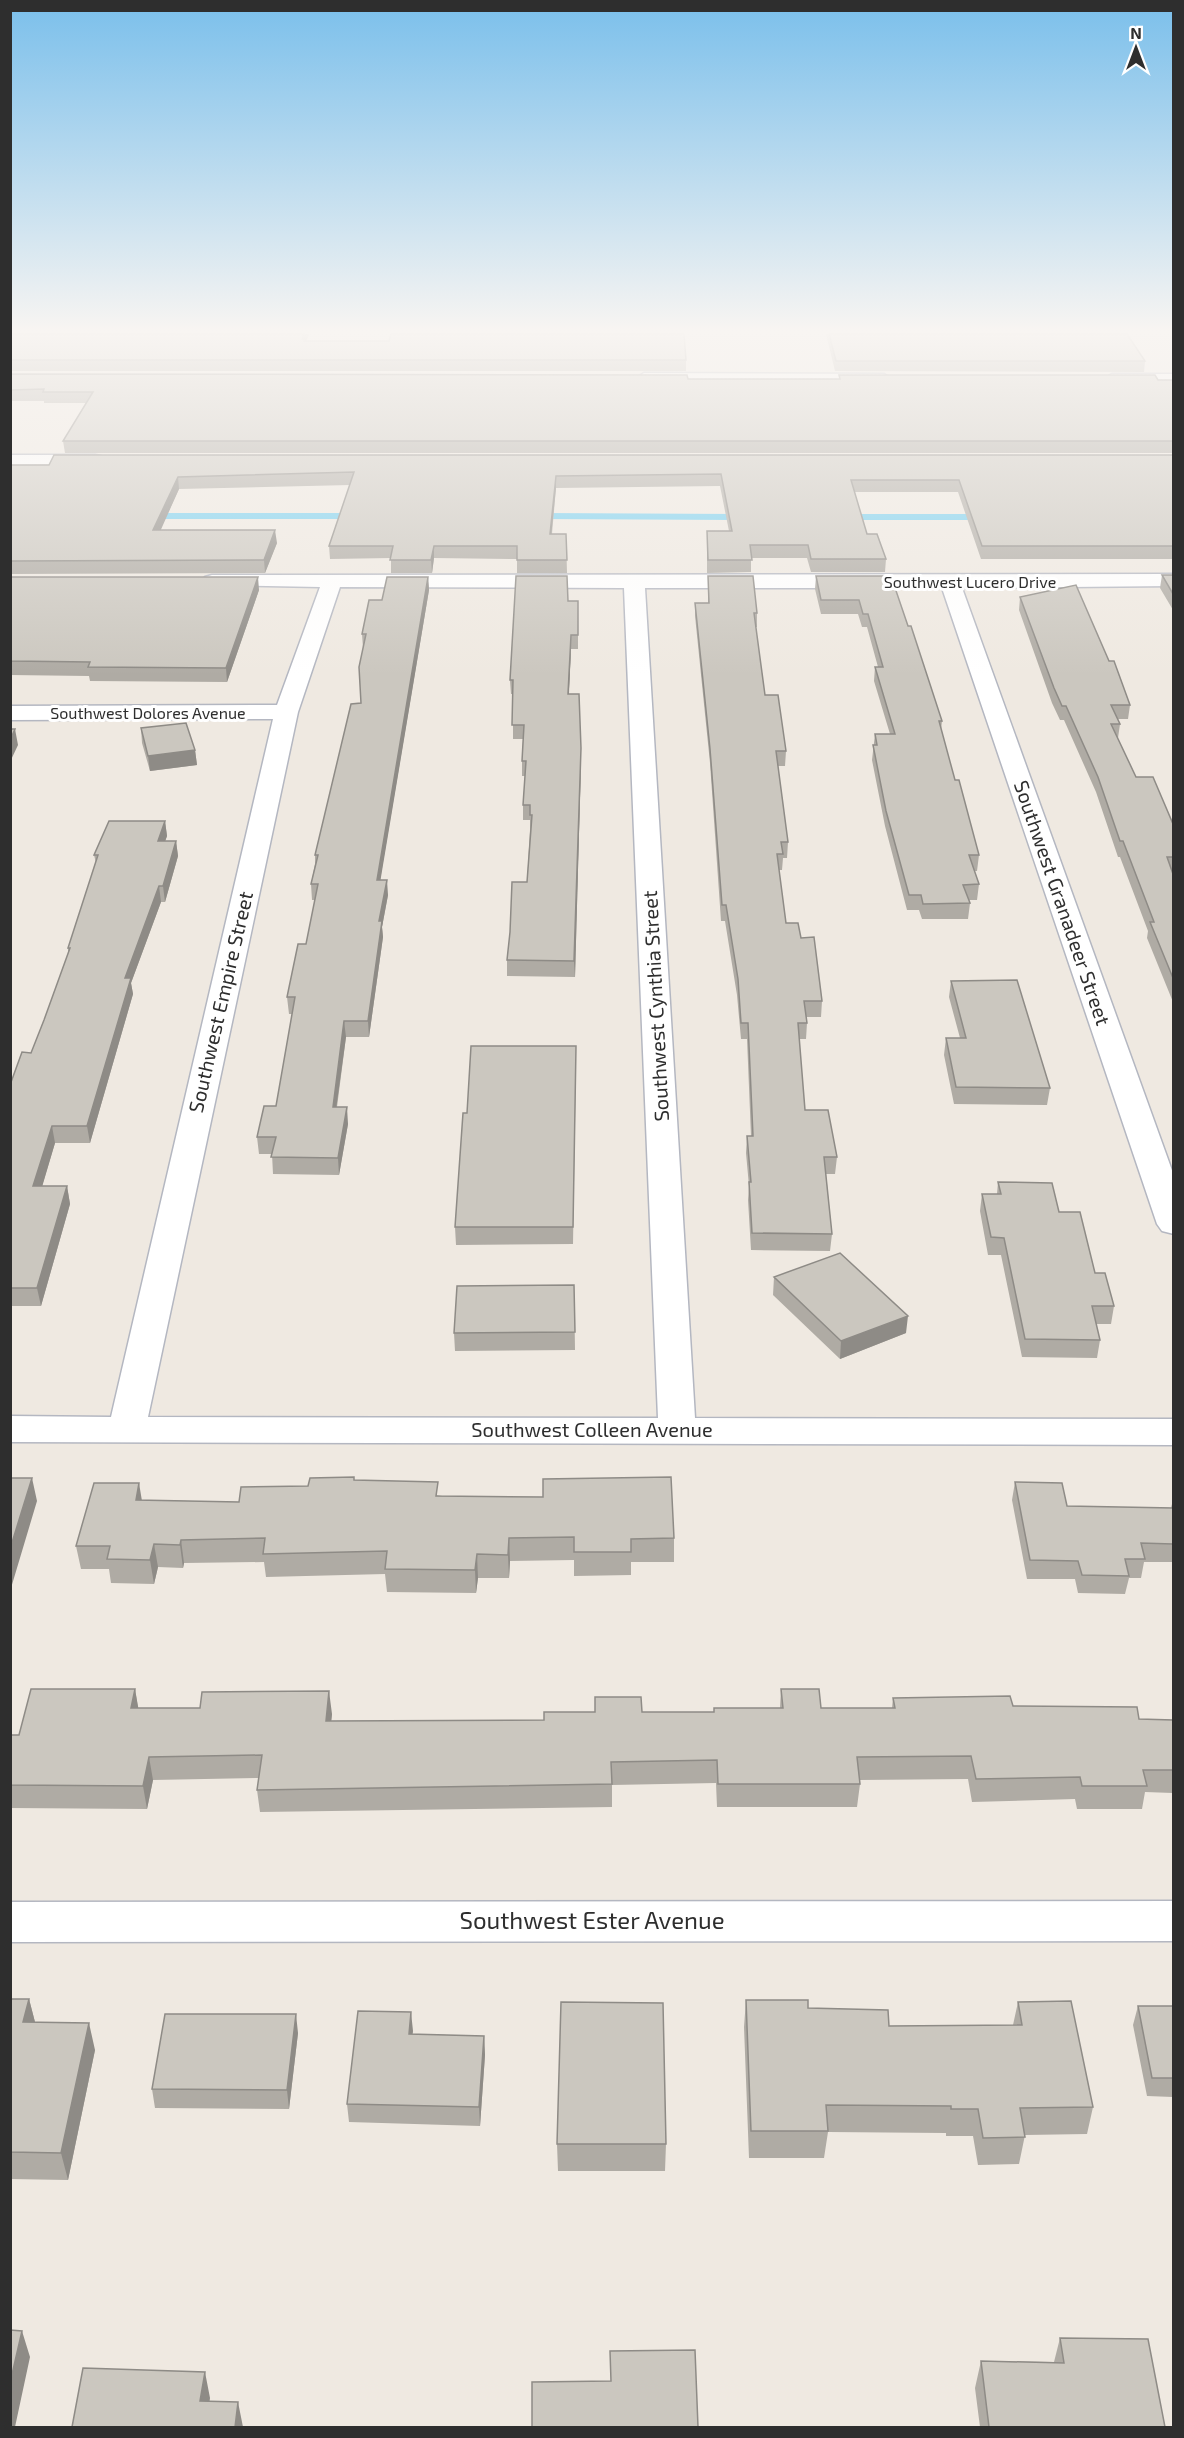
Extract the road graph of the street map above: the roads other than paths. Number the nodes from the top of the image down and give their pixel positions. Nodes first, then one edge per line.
1 (10, 460) edge
2 (118, 460) edge
3 (1173, 580) edge
4 (189, 581) edge
5 (332, 581) junction
6 (634, 582) junction
7 (950, 582) junction
8 (286, 712) junction
9 (10, 713) edge
10 (1173, 1224) edge
11 (127, 1428) junction
12 (10, 1429) edge
13 (677, 1430) junction
14 (1173, 1432) edge
15 (1173, 1921) edge
16 (10, 1922) edge

1 - 2 street
3 - 7 street, Southwest Lucero Drive
4 - 5 street, Southwest Lucero Drive
5 - 6 street, Southwest Lucero Drive
5 - 8 street, Southwest Empire Street
6 - 7 street, Southwest Lucero Drive
6 - 13 street, Southwest Cynthia Street
7 - 10 street, Southwest Granadeer Street
8 - 9 street, Southwest Dolores Avenue
8 - 11 street, Southwest Empire Street
11 - 12 street, Southwest Colleen Avenue
11 - 13 street, Southwest Colleen Avenue
13 - 14 street, Southwest Colleen Avenue
15 - 16 street, Southwest Ester Avenue

